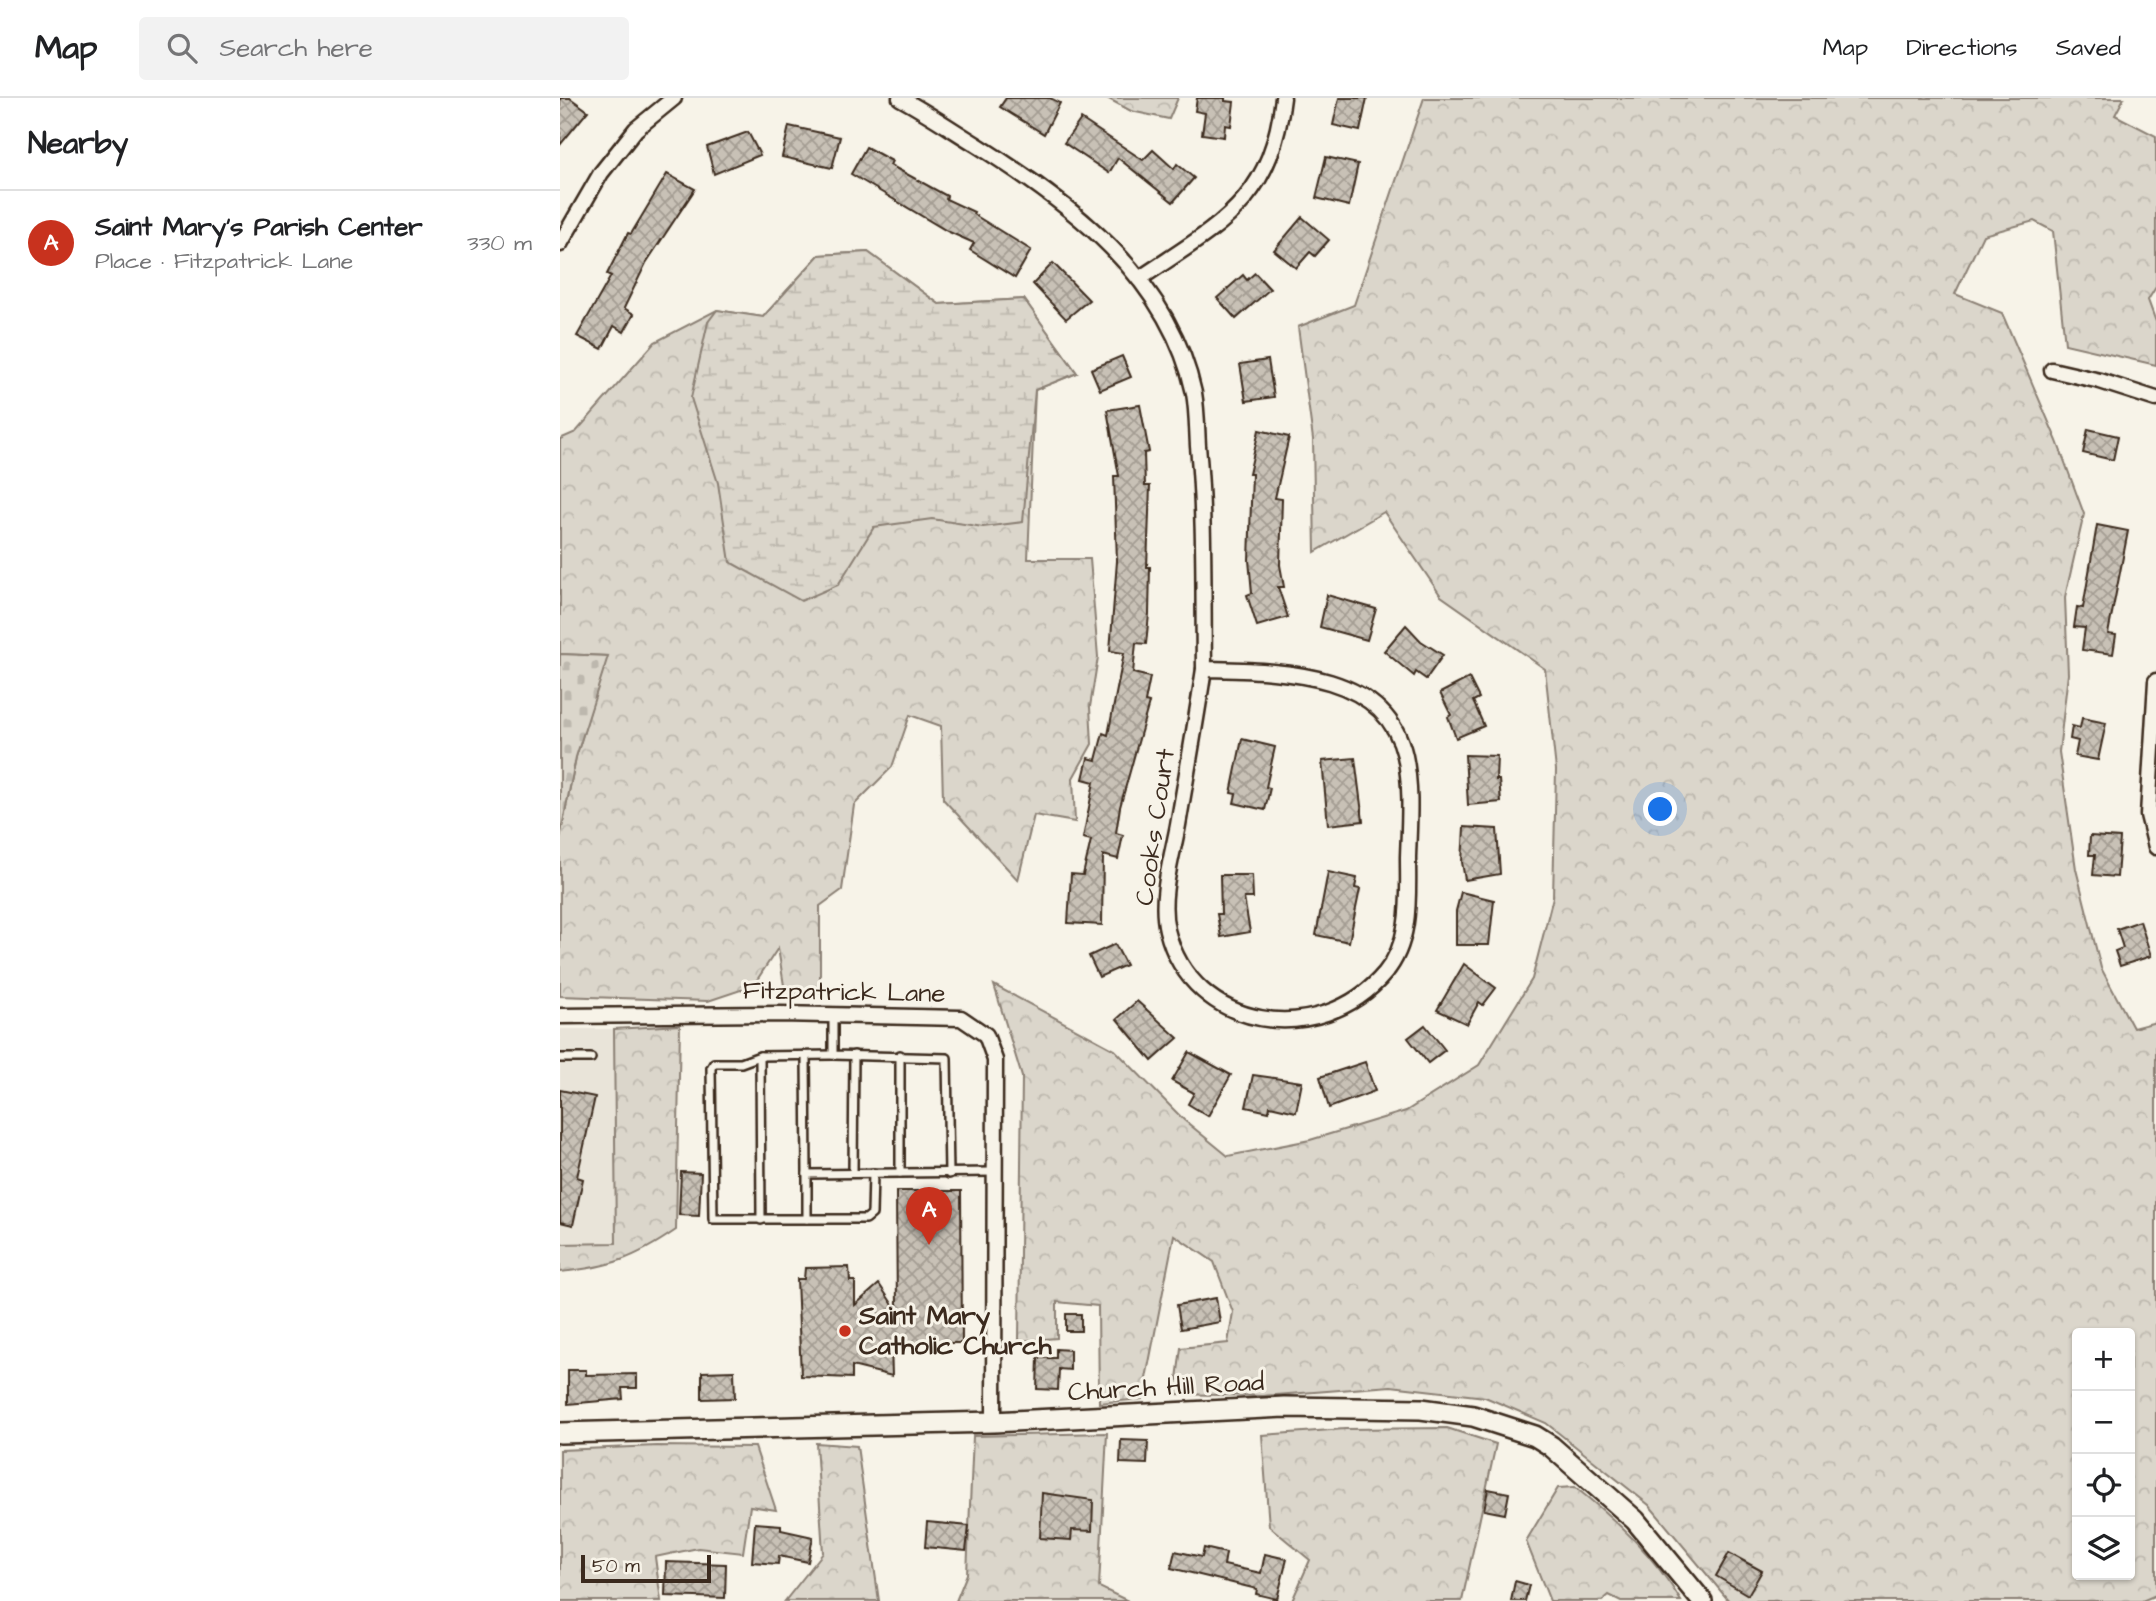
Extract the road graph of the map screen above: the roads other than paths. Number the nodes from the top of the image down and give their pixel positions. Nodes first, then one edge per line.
1 (674, 98) edge
2 (900, 98) edge
3 (1283, 98) edge
4 (560, 244) edge
5 (1139, 279) junction
6 (2052, 370) dead end
7 (2156, 399) edge
8 (1204, 669) junction
9 (2156, 681) edge
10 (2156, 847) edge
11 (833, 1015) junction
12 (560, 1016) edge
13 (833, 1055) junction
14 (854, 1055) junction
15 (900, 1055) junction
16 (760, 1056) junction
17 (806, 1056) junction
18 (560, 1058) edge
19 (591, 1058) dead end
20 (995, 1172) junction
21 (853, 1173) junction
22 (873, 1173) junction
23 (900, 1173) junction
24 (807, 1174) junction
25 (949, 1174) junction
26 (807, 1219) junction
27 (761, 1220) junction
28 (994, 1422) junction
29 (560, 1433) edge
30 (1702, 1601) edge

1 - 4 street
2 - 5 street, Cooks Court
3 - 5 street
5 - 8 street, Cooks Court
6 - 7 street
8 - 8 street, Cooks Court
9 - 10 street
11 - 12 street, Fitzpatrick Lane
11 - 13 lane
11 - 20 street, Fitzpatrick Lane
13 - 14 lane
13 - 17 lane
14 - 15 lane
14 - 21 lane
15 - 23 lane
15 - 25 lane
16 - 17 lane
16 - 27 lane
16 - 27 lane
17 - 24 lane
18 - 19 lane
20 - 25 lane
20 - 28 street, Fitzpatrick Lane
21 - 22 lane
21 - 24 lane
22 - 23 lane
22 - 26 lane
23 - 25 lane
24 - 26 lane
26 - 27 lane
28 - 29 street, Church Hill Road
28 - 30 street, Church Hill Road

